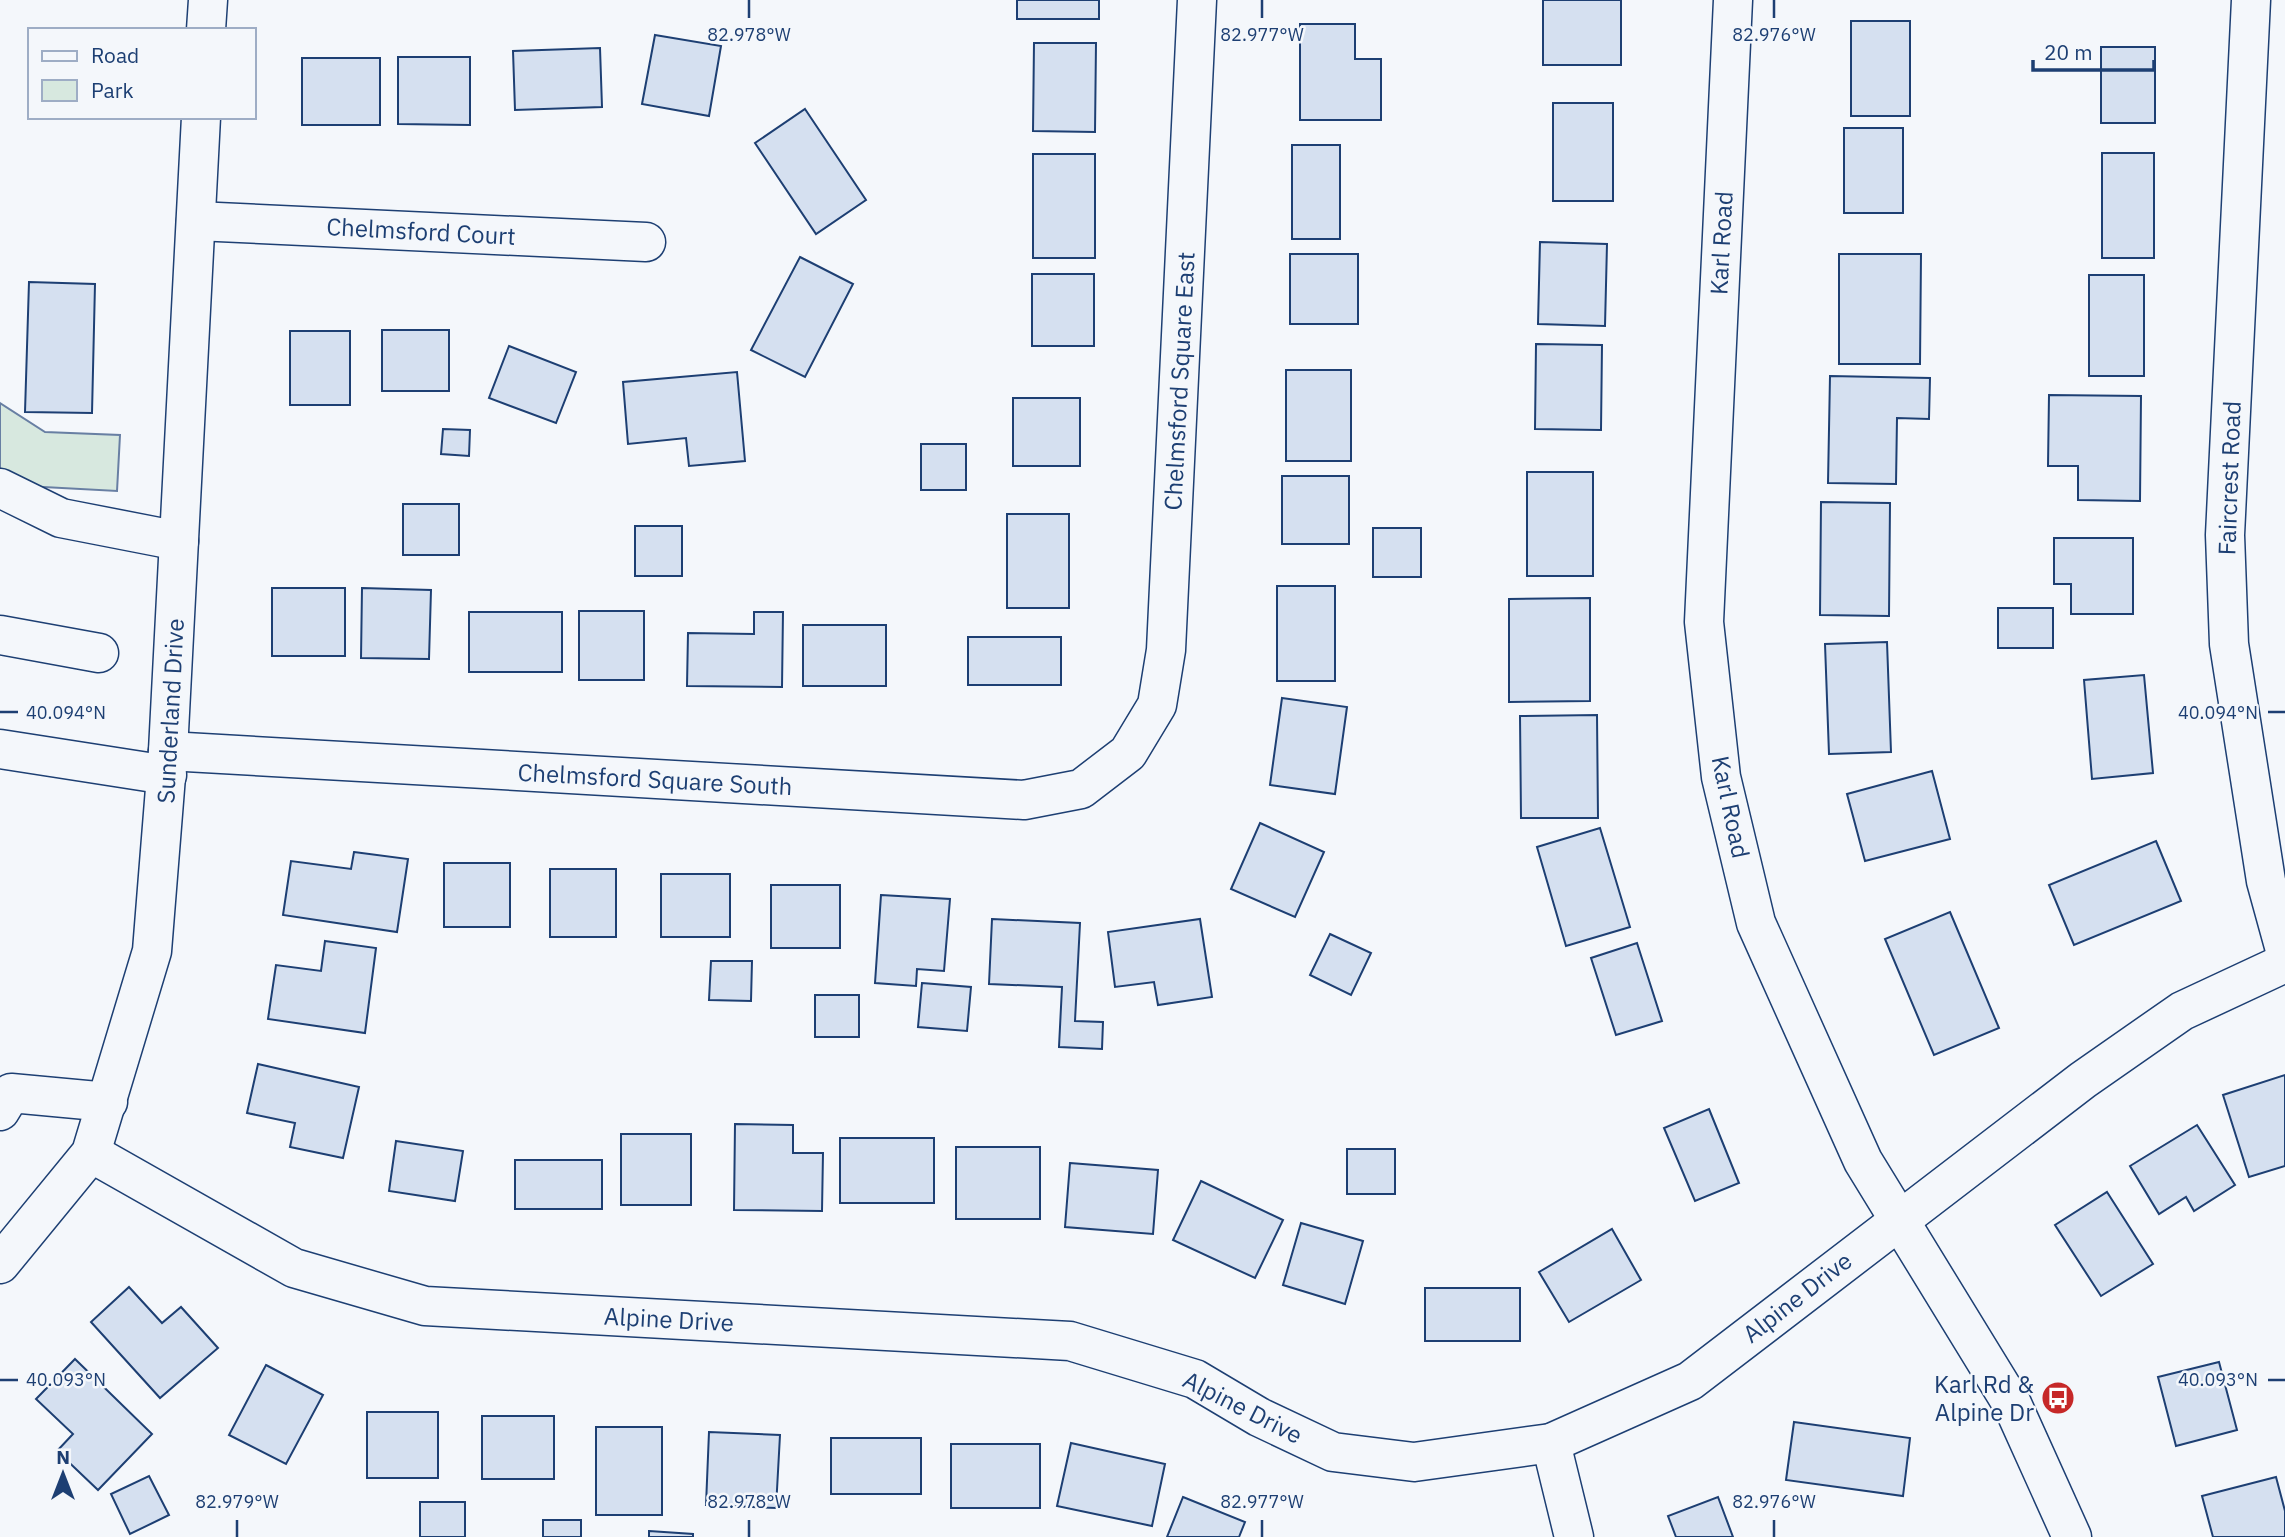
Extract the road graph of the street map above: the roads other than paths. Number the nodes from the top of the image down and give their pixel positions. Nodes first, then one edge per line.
1 (208, 0) edge
2 (1197, 0) edge
3 (1733, 0) edge
4 (2251, 0) edge
5 (206, 28) edge
6 (201, 119) edge
7 (196, 221) junction
8 (646, 242) dead end
9 (0, 488) edge
10 (179, 541) junction
11 (0, 635) edge
12 (99, 653) dead end
13 (0, 749) edge
14 (1128, 752) joint
15 (168, 763) junction
16 (2285, 950) edge
17 (2285, 963) edge
18 (108, 1102) junction
19 (0, 1111) edge
20 (91, 1153) junction
21 (1899, 1220) junction
22 (0, 1264) edge
23 (1551, 1443) junction
24 (1574, 1537) edge
25 (2071, 1537) edge

1 - 5 street
2 - 14 street, Chelmsford Square East
3 - 21 street, Karl Road
4 - 16 street, Faircrest Road
6 - 7 street, Sunderland Drive
7 - 8 street, Chelmsford Court
7 - 10 street, Sunderland Drive
9 - 10 street
10 - 15 street, Sunderland Drive
11 - 12 street
13 - 15 street, Chelmsford Square South
14 - 15 street, Chelmsford Square South
15 - 18 street, Sunderland Drive
17 - 21 street, Alpine Drive
18 - 19 street
18 - 20 street, Sunderland Drive
20 - 22 street, Sunderland Drive
20 - 23 street, Alpine Drive
21 - 23 street, Alpine Drive
21 - 25 street, Karl Road
23 - 24 street

